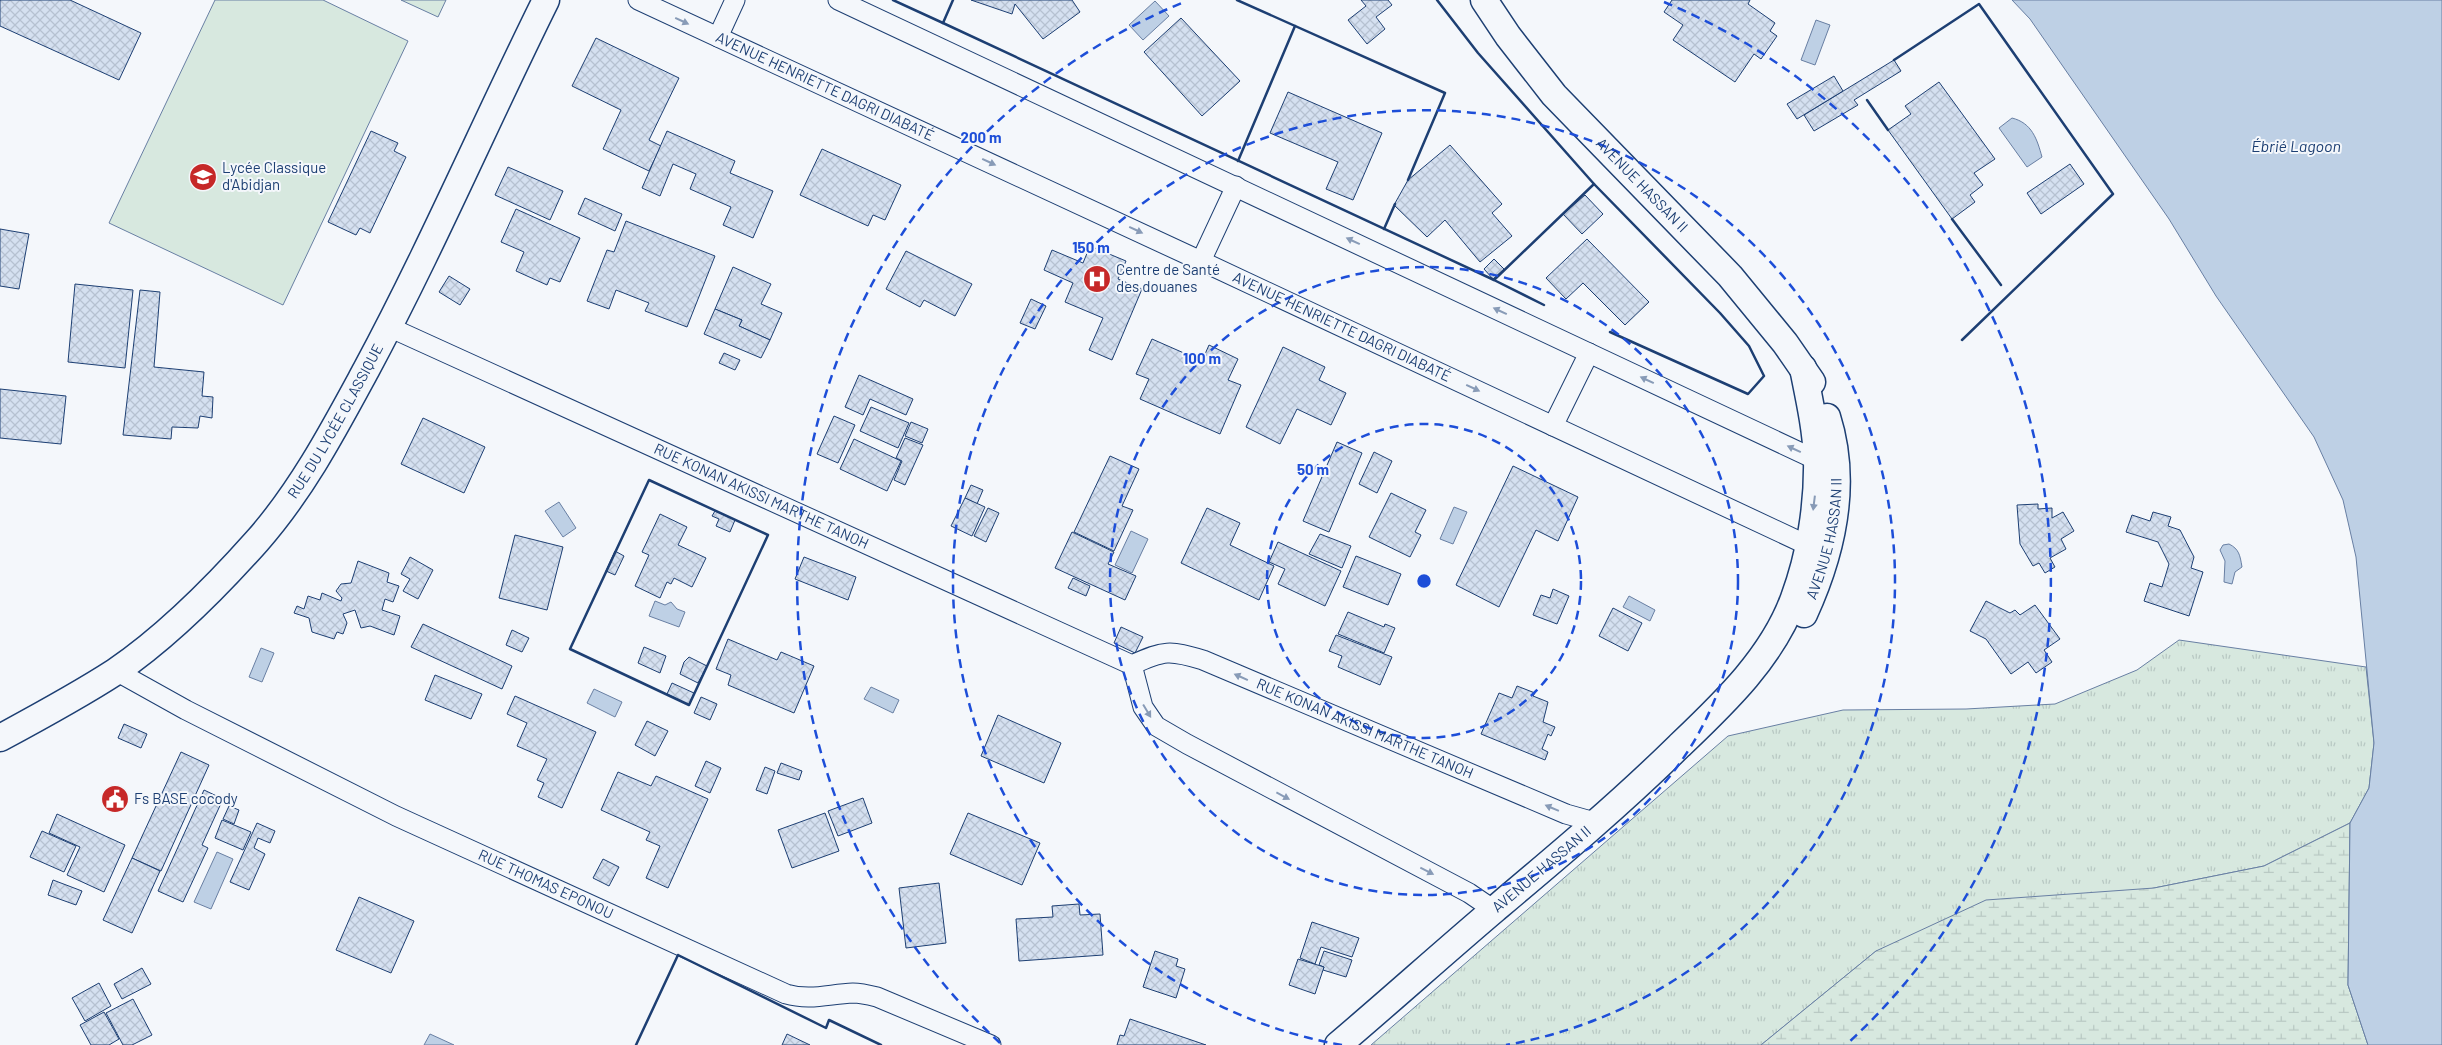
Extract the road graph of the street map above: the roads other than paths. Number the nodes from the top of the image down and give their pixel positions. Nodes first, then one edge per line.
1 (546, 0) edge
2 (638, 0) edge
3 (735, 0) edge
4 (838, 0) edge
5 (1484, 0) edge
6 (718, 37) junction
7 (1236, 186) junction
8 (1201, 261) junction
9 (389, 327) junction
10 (1589, 353) junction
11 (1554, 426) junction
12 (1827, 465) junction
13 (1818, 550) junction
14 (1132, 665) junction
15 (116, 671) junction
16 (0, 738) edge
17 (1598, 823) junction
18 (1494, 910) junction
19 (992, 1045) edge
20 (1338, 1045) edge

1 - 9 street, RUE DU LYCÉE CLASSIQUE
2 -> 6 street, AVENUE HENRIETTE DAGRI DIABATÉ
3 - 6 street
4 - 7 street
5 - 12 street, AVENUE HASSAN II
6 -> 8 street, AVENUE HENRIETTE DAGRI DIABATÉ
7 - 8 street
10 -> 7 street
8 -> 11 street, AVENUE HENRIETTE DAGRI DIABATÉ
9 - 14 street, RUE KONAN AKISSI MARTHE TANOH
9 - 15 street, RUE DU LYCÉE CLASSIQUE
10 - 11 street
12 -> 10 street
11 - 13 street, AVENUE HENRIETTE DAGRI DIABATÉ
12 - 13 street, AVENUE HASSAN II
13 - 17 street, AVENUE HASSAN II
17 -> 14 street, RUE KONAN AKISSI MARTHE TANOH
14 -> 18 street
15 - 16 street, RUE DU LYCÉE CLASSIQUE
15 - 19 street, RUE THOMAS EPONOU
17 - 18 street, AVENUE HASSAN II
18 - 20 street, AVENUE HASSAN II

